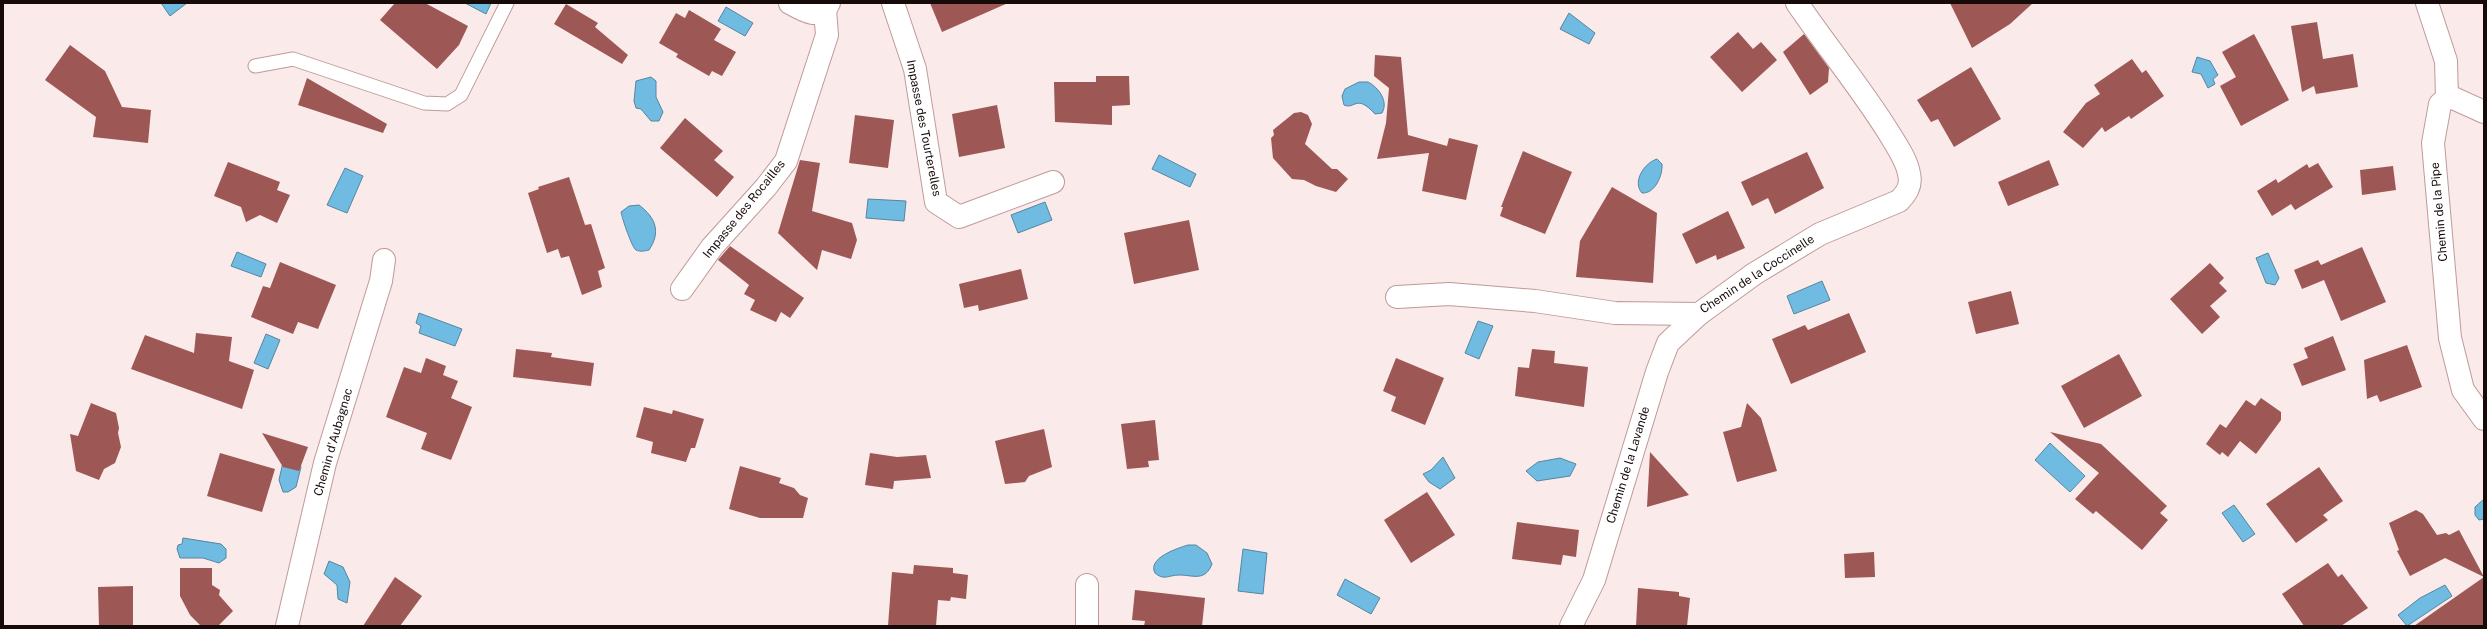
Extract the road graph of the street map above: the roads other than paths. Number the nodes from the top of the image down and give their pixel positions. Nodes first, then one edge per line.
1 (507, 3) edge
2 (790, 3) edge
3 (893, 3) edge
4 (1797, 3) edge
5 (2427, 3) edge
6 (827, 6) edge
7 (255, 66) dead end
8 (2447, 98) junction
9 (2484, 112) edge
10 (1053, 182) dead end
11 (384, 260) dead end
12 (682, 289) dead end
13 (1397, 297) dead end
14 (1700, 314) junction
15 (2484, 419) edge
16 (1087, 585) dead end
17 (287, 626) edge
18 (1087, 626) edge
19 (1571, 626) edge

1 - 7 lane
2 - 6 street
3 - 10 street, Impasse des Tourterelles
4 - 14 street, Chemin de la Coccinelle
5 - 8 street, Chemin de la Pipe
6 - 12 street, Impasse des Rocailles
8 - 9 street
8 - 15 street, Chemin de la Pipe
11 - 17 street, Chemin d'Aubagnac
13 - 14 street, Chemin de la Coccinelle
14 - 19 street, Chemin de la Lavande
16 - 18 street

